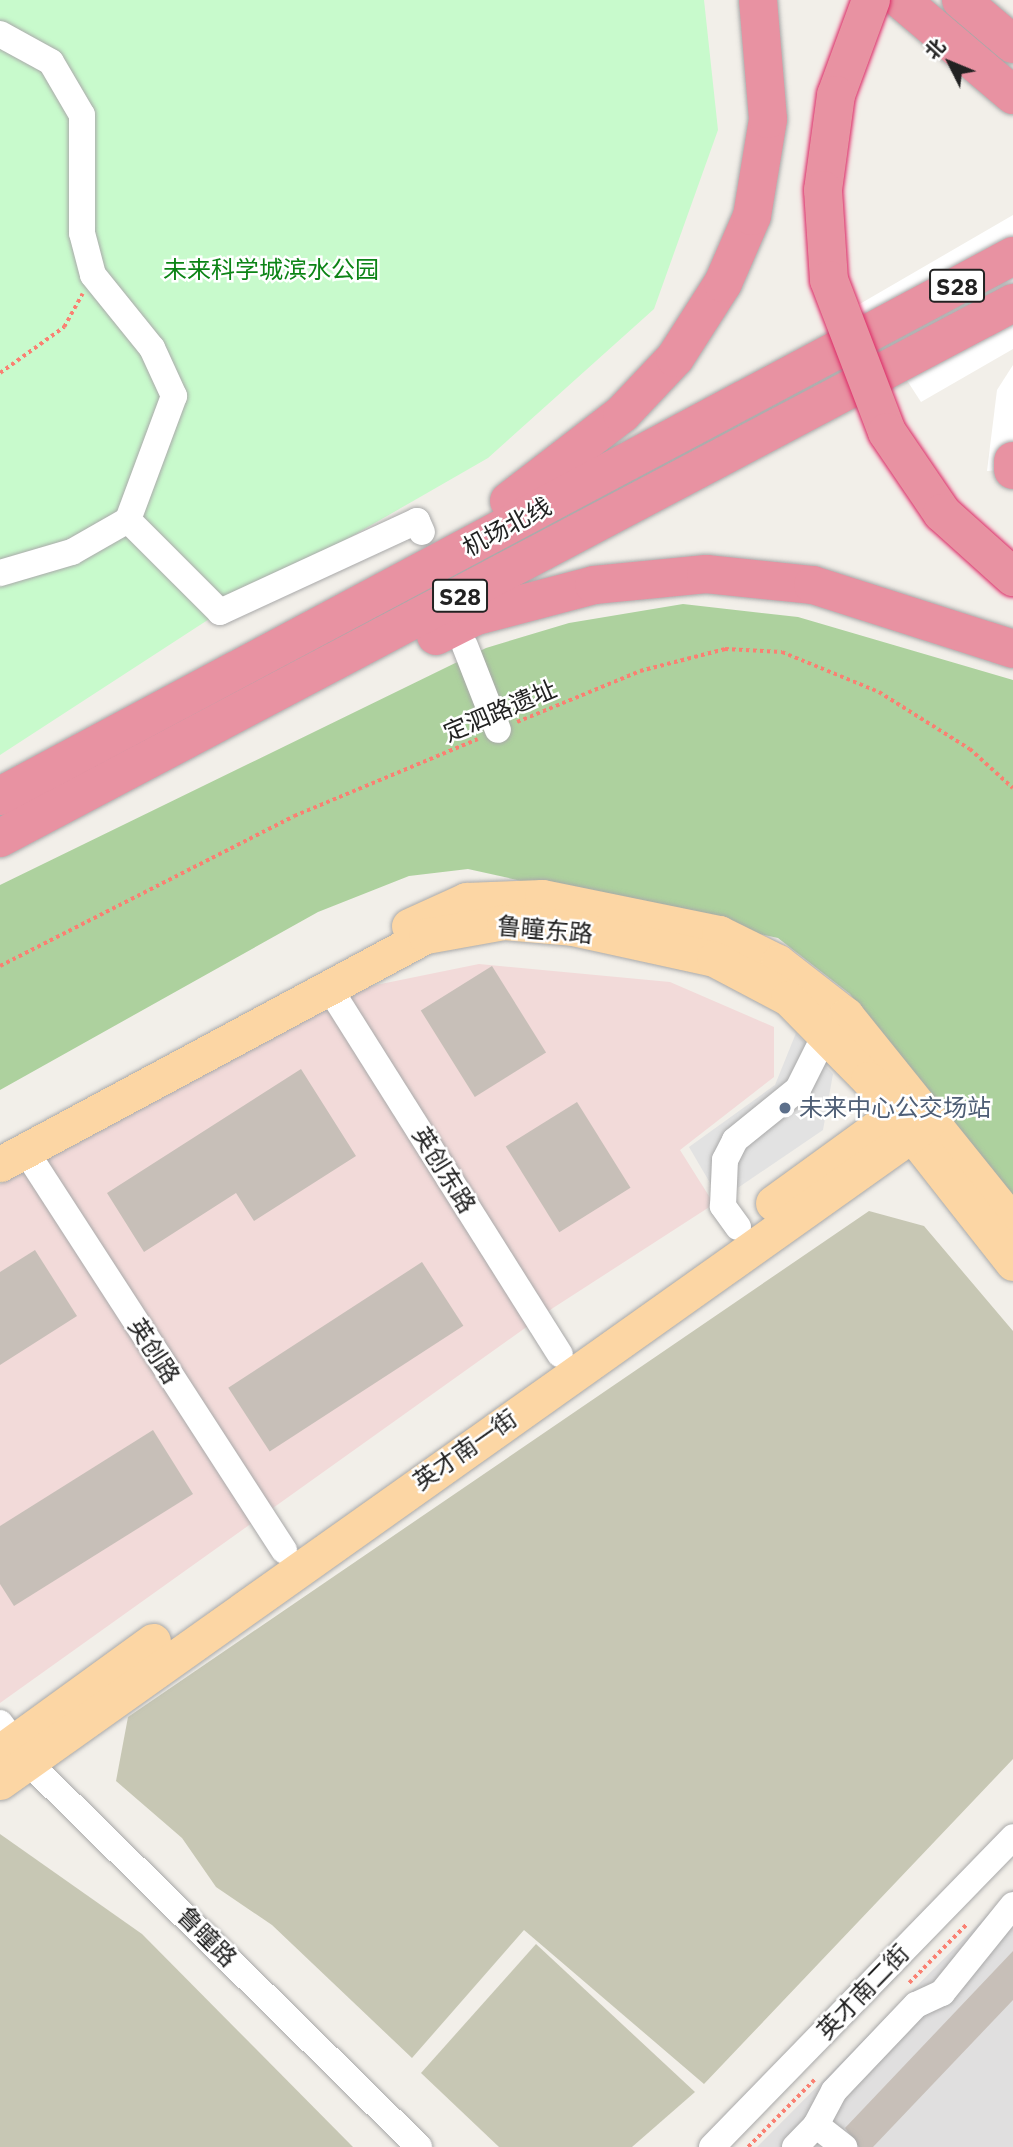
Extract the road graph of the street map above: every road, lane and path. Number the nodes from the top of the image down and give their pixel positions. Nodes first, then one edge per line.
1 (758, 0) edge
2 (871, 0) edge
3 (901, 0) edge
4 (961, 0) edge
5 (0, 34) edge
6 (1013, 44) edge
7 (1013, 95) edge
8 (1013, 256) edge
9 (93, 275) junction
10 (1013, 303) edge
11 (1013, 328) edge
12 (928, 361) junction
13 (0, 373) edge
14 (1013, 461) edge
15 (1013, 469) edge
16 (128, 520) junction
17 (422, 533) dead end
18 (0, 573) edge
19 (1013, 578) edge
20 (319, 626) junction
21 (470, 631) junction
22 (1013, 649) edge
23 (498, 730) junction
24 (1013, 788) edge
25 (0, 796) edge
26 (49, 813) junction
27 (0, 838) edge
28 (0, 966) edge
29 (328, 986) junction
30 (826, 1033) junction
31 (913, 1118) junction
32 (8, 1153) edge
33 (1013, 1223) edge
34 (738, 1227) junction
35 (1013, 1264) edge
36 (560, 1354) junction
37 (284, 1551) junction
38 (11, 1745) edge
39 (0, 1782) edge
40 (1013, 1837) edge
41 (1013, 1905) edge
42 (816, 2125) junction
43 (419, 2147) edge
44 (712, 2147) edge
45 (794, 2147) edge
46 (844, 2147) edge

1 - 20 highway
2 - 19 highway, bridge
3 - 7 highway
4 - 6 highway
5 - 9 street
8 - 20 highway, 机场北线 / S28
9 - 13 path
9 - 16 street
10 - 12 highway, 机场北线 / S28
11 - 12 highway
12 - 21 highway
12 - 26 highway, 机场北线 / S28
14 - 15 highway
16 - 17 street
16 - 18 street
20 - 25 highway, 机场北线 / S28
21 - 22 highway
21 - 23 street
21 - 26 highway
23 - 24 path, 定泗路遗址
23 - 28 path, 定泗路遗址
26 - 27 highway, 机场北线 / S28
29 - 30 main road, 鲁瞳东路
29 - 32 main road, 鲁瞳东路
29 - 36 street, 英创东路
30 - 31 main road, 鲁瞳东路
30 - 34 street
31 - 32 main road, 鲁瞳东路
31 - 33 main road, 鲁瞳东路
31 - 34 main road, 英才南一街
31 - 35 main road, 鲁瞳东路
31 - 38 main road, 英才南一街
32 - 37 street, 英创路
34 - 36 main road, 英才南一街
36 - 37 main road, 英才南一街
37 - 38 main road, 英才南一街
38 - 39 main road, 英才南一街
38 - 43 street, 鲁瞳路
40 - 44 street, 英才南二街
41 - 42 street
42 - 45 street
42 - 46 street

